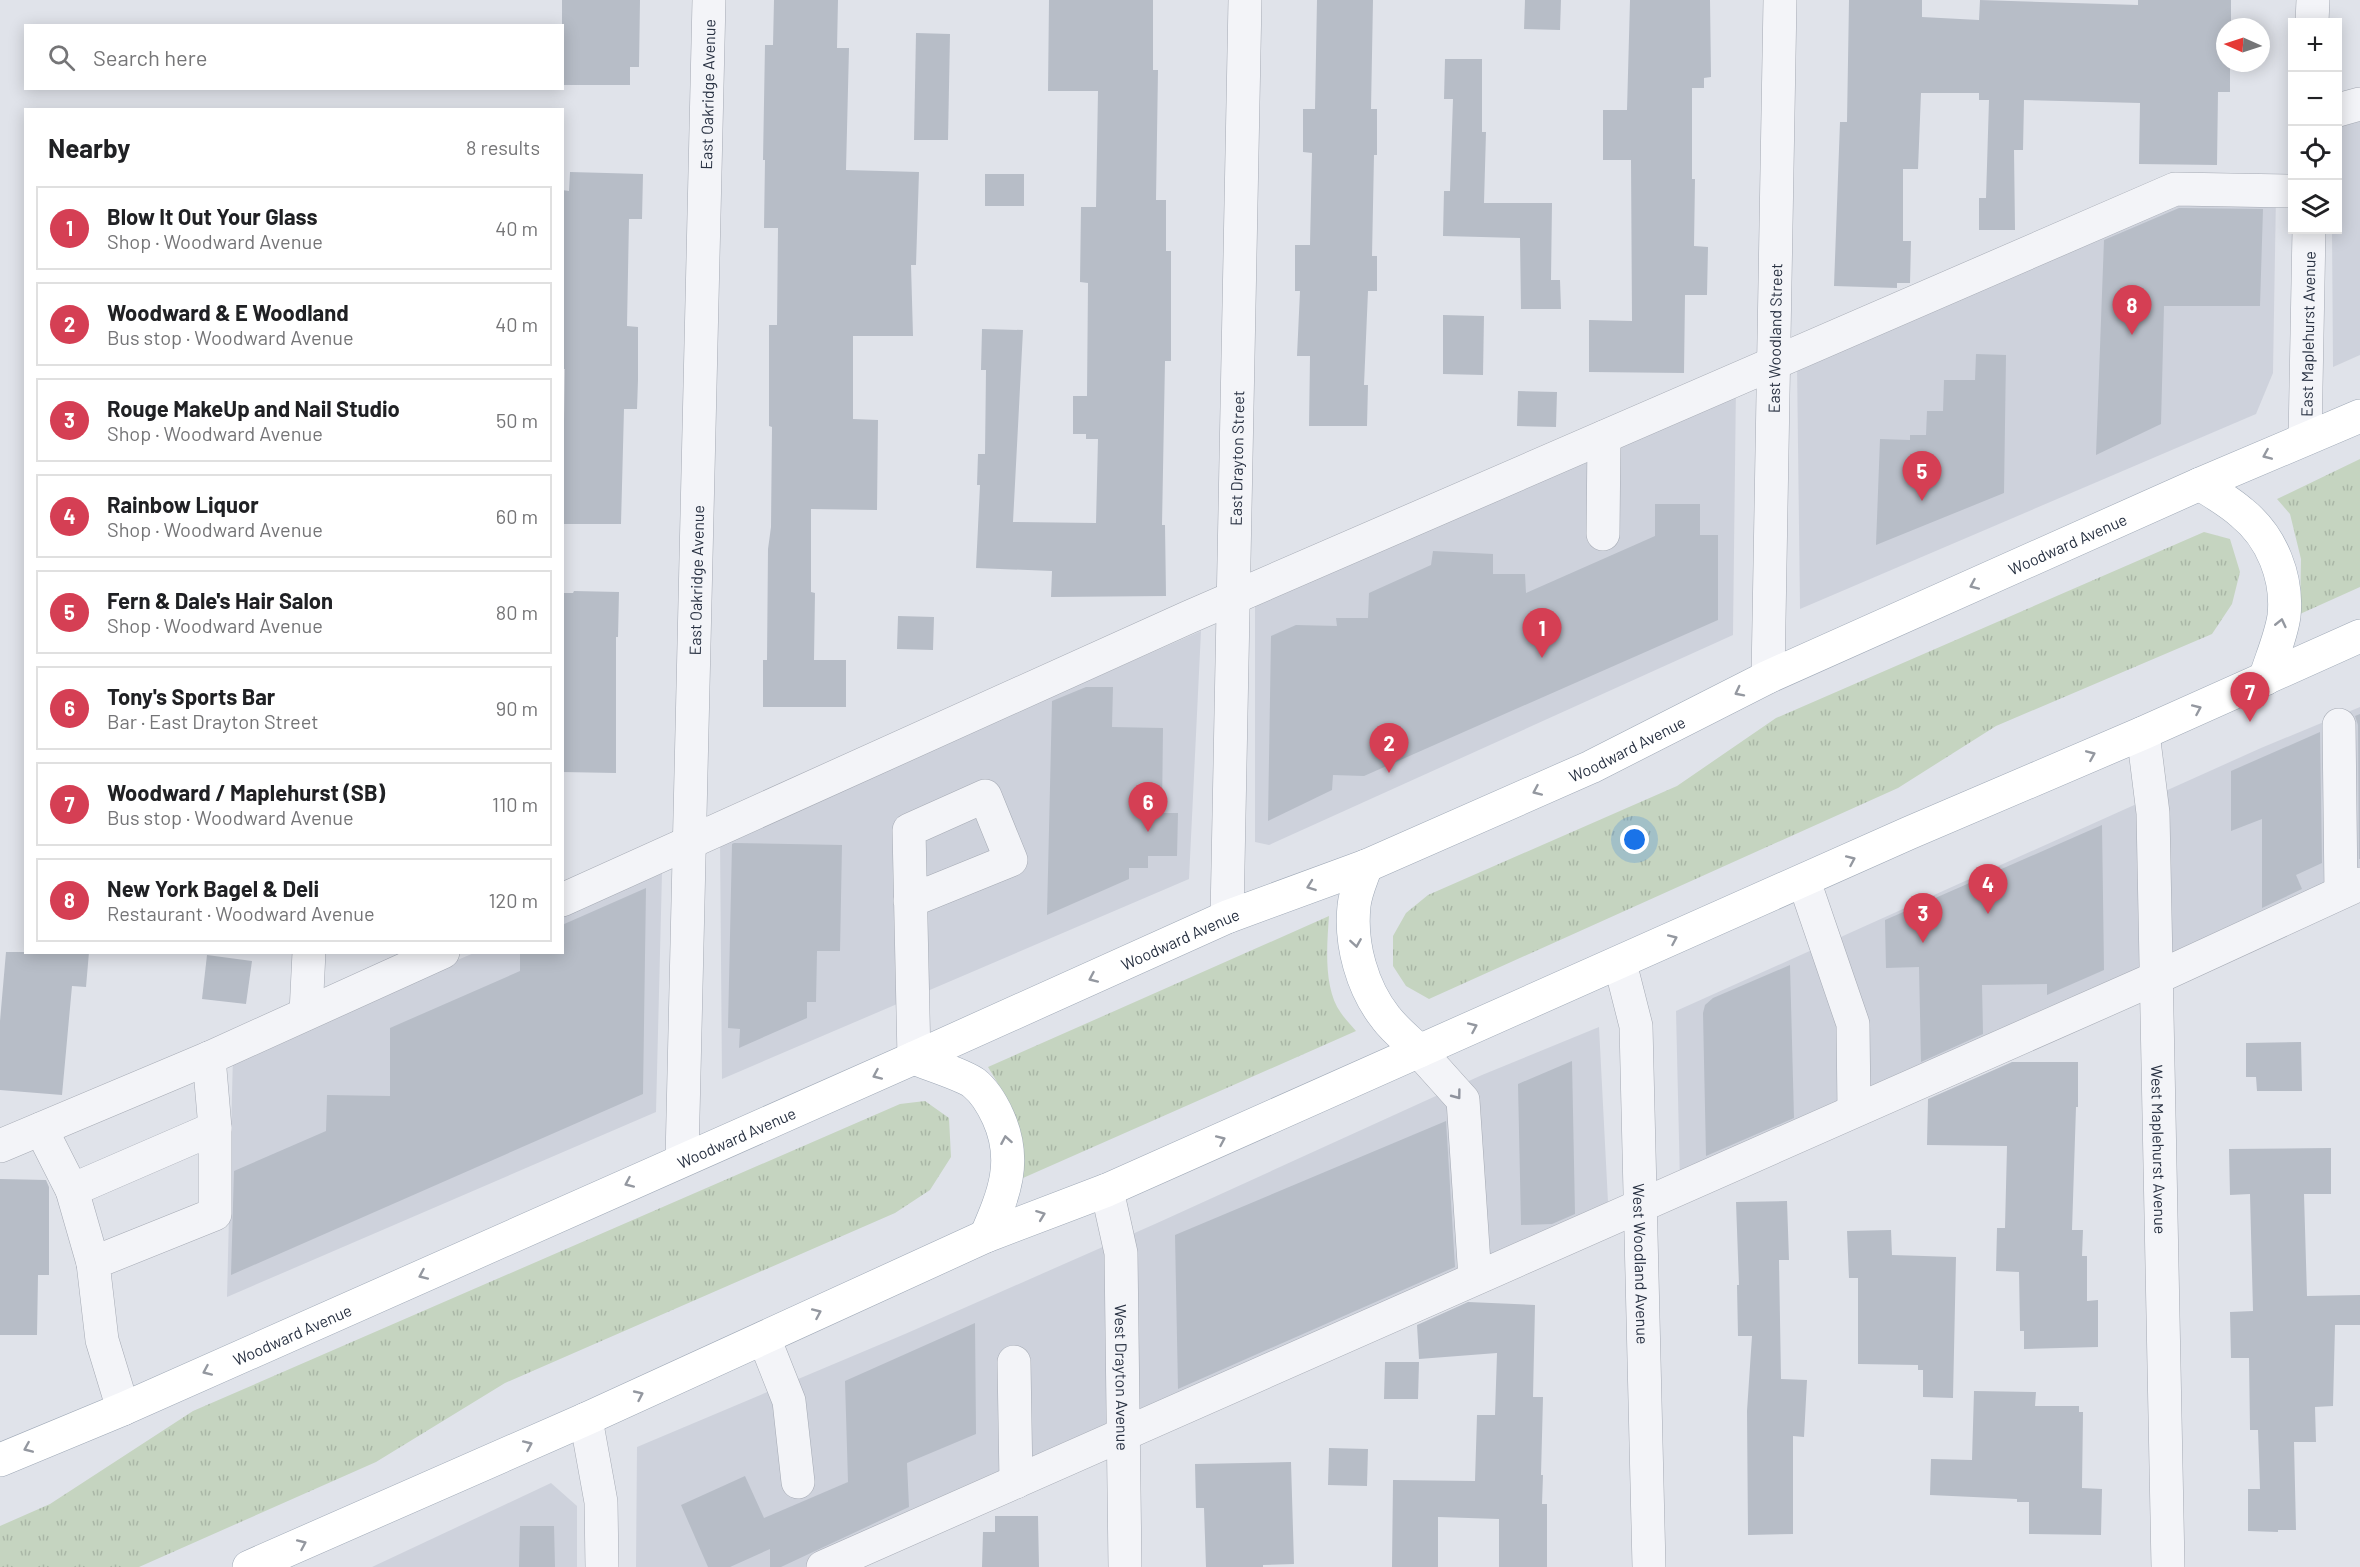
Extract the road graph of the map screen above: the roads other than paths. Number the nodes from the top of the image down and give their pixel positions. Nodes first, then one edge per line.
1 (709, 0) edge
2 (1245, 0) edge
3 (1780, 0) edge
4 (2313, 0) edge
5 (2312, 18) edge
6 (2360, 104) edge
7 (2342, 109) edge
8 (2288, 190) edge
9 (2309, 234) edge
10 (1774, 363) junction
11 (2360, 416) edge
12 (1604, 437) junction
13 (2305, 439) junction
14 (2200, 484) junction
15 (1603, 534) dead end
16 (1233, 598) junction
17 (2360, 636) edge
18 (1768, 677) junction
19 (2265, 679) junction
20 (2339, 725) dead end
21 (2143, 733) junction
22 (690, 844) junction
23 (1366, 866) junction
24 (1804, 881) junction
25 (2350, 888) edge
26 (564, 899) edge
27 (910, 902) dead end
28 (1227, 917) junction
29 (309, 954) edge
30 (439, 954) edge
31 (1620, 963) junction
32 (2156, 978) junction
33 (306, 1013) junction
34 (1419, 1051) junction
35 (209, 1058) junction
36 (914, 1058) junction
37 (1854, 1110) junction
38 (215, 1128) junction
39 (41, 1129) junction
40 (0, 1146) edge
41 (682, 1159) junction
42 (72, 1190) junction
43 (1107, 1190) junction
44 (1641, 1205) junction
45 (986, 1236) junction
46 (93, 1263) junction
47 (1475, 1278) junction
48 (764, 1338) junction
49 (1014, 1362) dead end
50 (123, 1409) junction
51 (586, 1419) junction
52 (1123, 1435) junction
53 (0, 1460) edge
54 (798, 1482) dead end
55 (1016, 1482) junction
56 (249, 1567) edge
57 (602, 1567) edge
58 (823, 1567) edge
59 (1125, 1567) edge
60 (1649, 1567) edge
61 (2168, 1567) edge

1 - 22 street, East Oakridge Avenue
2 - 16 street, East Drayton Street
3 - 10 street, East Woodland Street
4 - 5 street
6 - 7 street
8 - 10 street
9 - 13 street, East Maplehurst Avenue
10 - 12 street
10 - 18 street, East Woodland Street
11 - 13 main road, Woodward Avenue
12 - 15 street
12 - 16 street
13 -> 14 main road, Woodward Avenue
14 -> 18 main road, Woodward Avenue
19 -> 14 main road
16 - 22 street
16 - 28 street, East Drayton Street
17 - 19 main road
18 -> 23 main road, Woodward Avenue
21 -> 19 main road
20 - 25 street
24 -> 21 main road
21 - 32 street, West Maplehurst Avenue
22 - 26 street
22 - 41 street, East Oakridge Avenue
23 -> 28 main road, Woodward Avenue
23 -> 34 main road
31 -> 24 main road
24 - 37 street
25 - 32 street
27 - 36 street
28 -> 36 main road, Woodward Avenue
29 - 33 street
30 - 33 street
34 -> 31 main road
31 - 44 street, West Woodland Avenue
32 - 37 street
32 - 61 street, West Maplehurst Avenue
33 - 35 street
43 -> 34 main road
34 -> 47 street
35 - 38 street
35 - 39 street
36 -> 41 main road, Woodward Avenue
45 -> 36 main road
37 - 44 street
38 - 42 street
38 - 46 street
39 - 40 street
39 - 42 street
41 -> 50 main road, Woodward Avenue
42 - 46 street
45 -> 43 main road
43 - 52 street, West Drayton Avenue
44 - 47 street
44 - 60 street, West Woodland Avenue
48 -> 45 main road
46 - 50 street
47 - 52 street
51 -> 48 main road
48 - 54 street
49 - 55 street
50 -> 53 main road, Woodward Avenue
56 -> 51 main road
51 - 57 street
52 - 55 street
52 - 59 street, West Drayton Avenue
55 - 58 street

